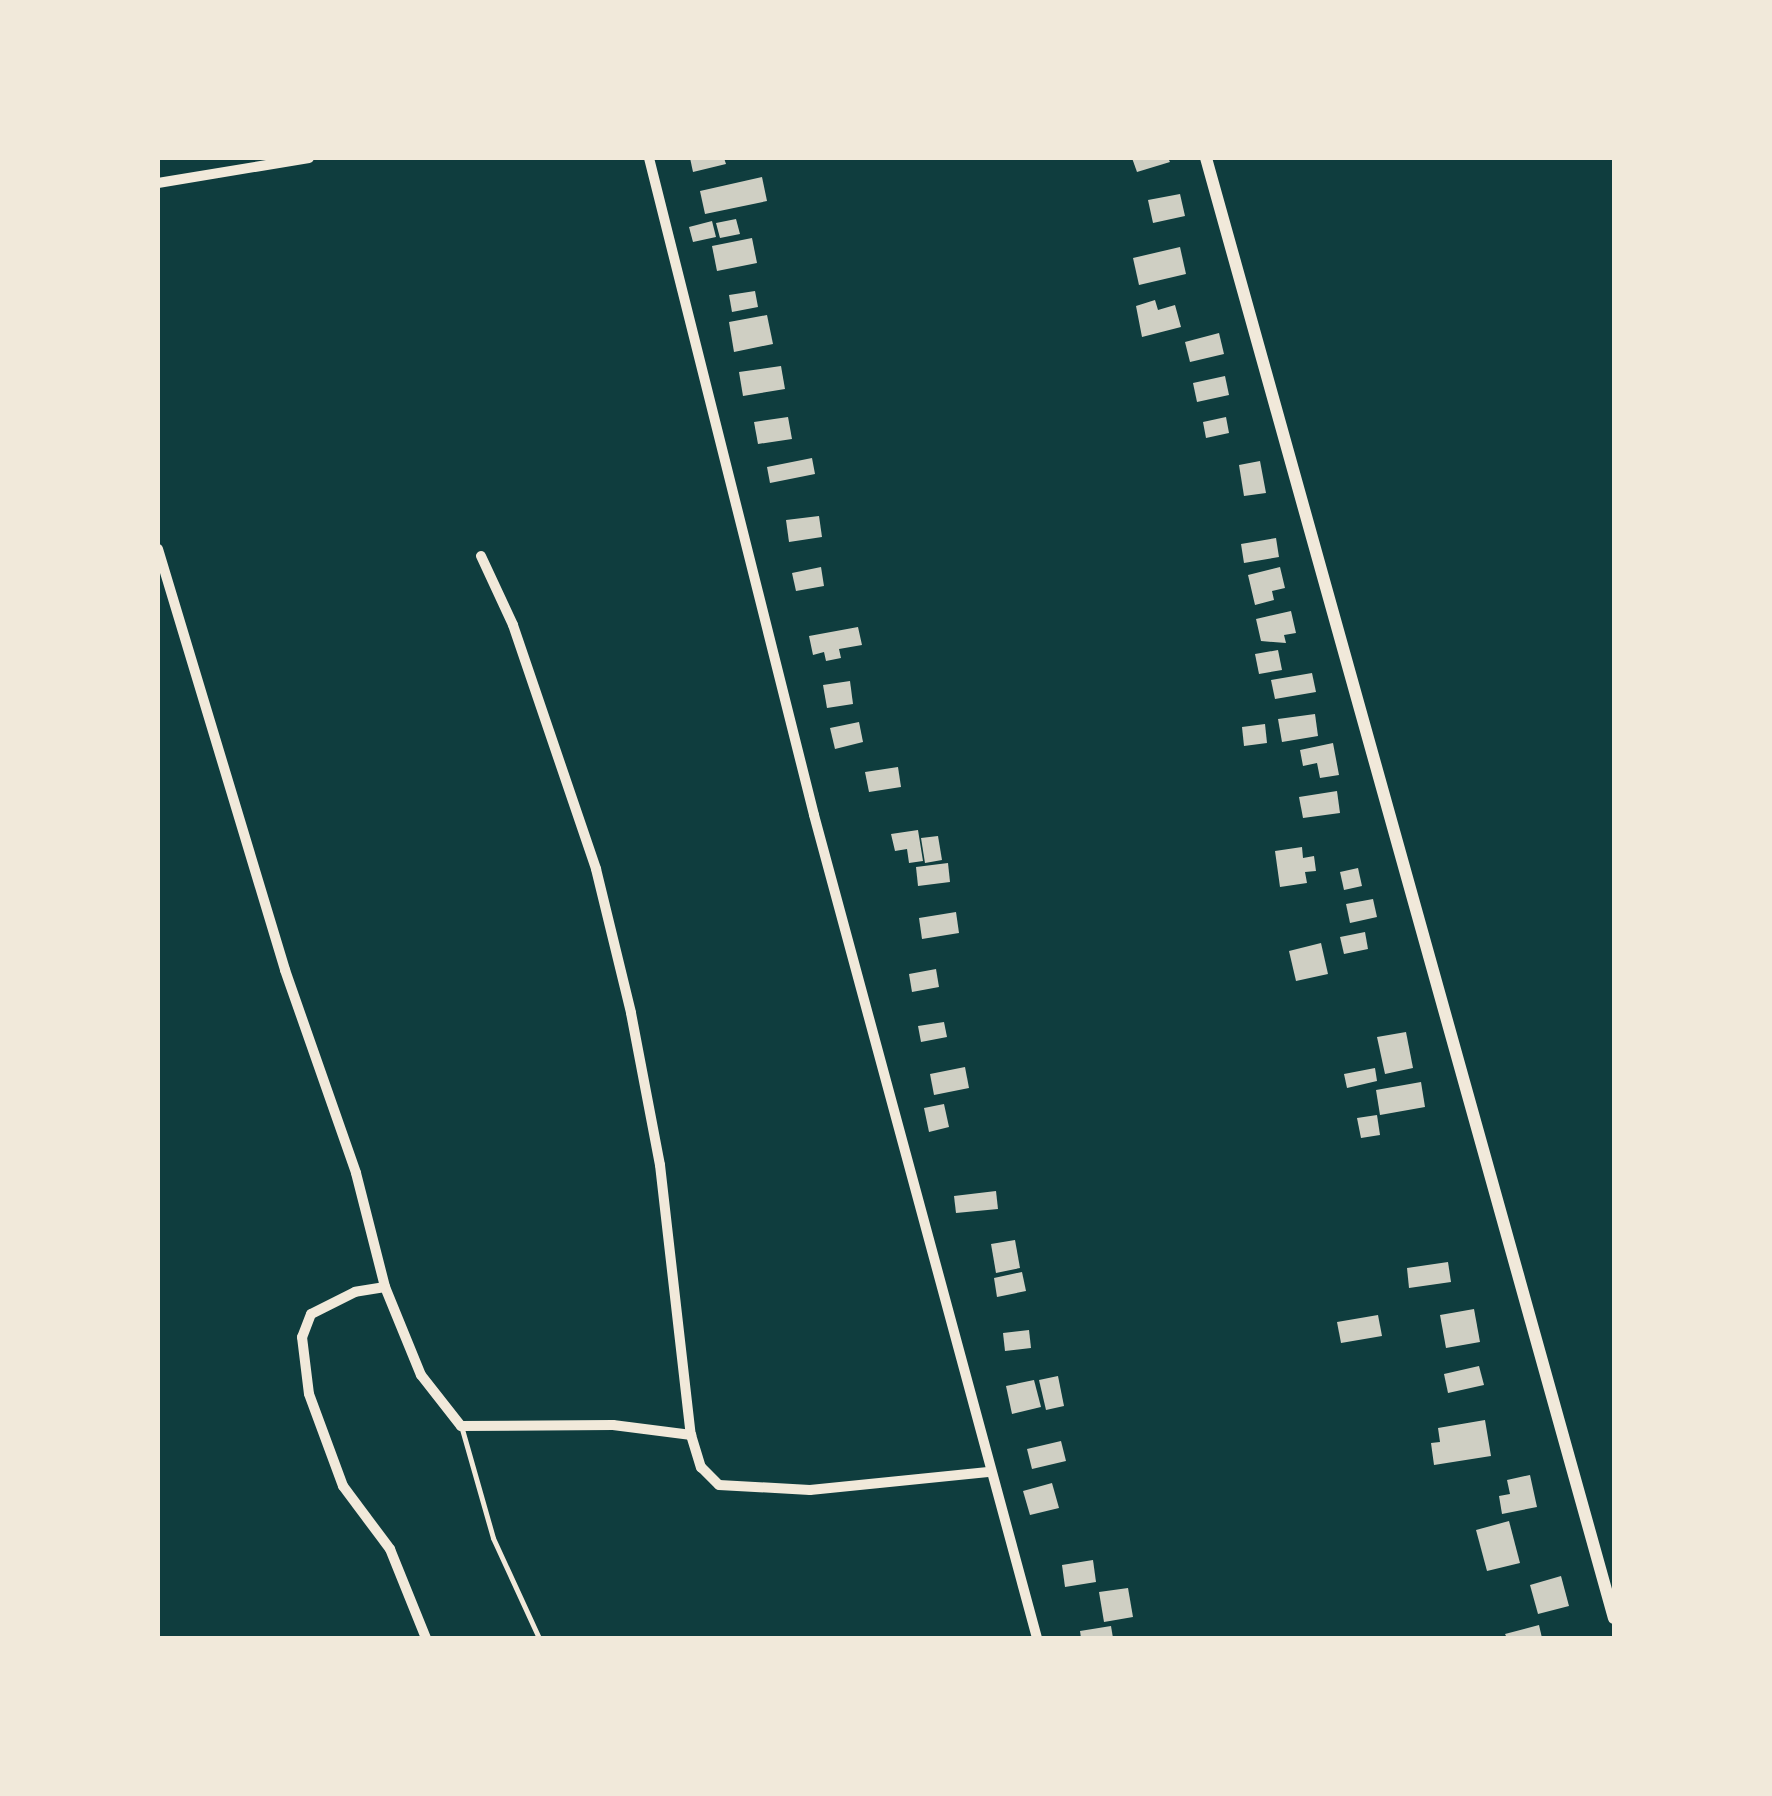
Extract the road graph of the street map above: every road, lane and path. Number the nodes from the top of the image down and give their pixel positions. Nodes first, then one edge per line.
1 (309, 158) edge
2 (649, 158) edge
3 (1206, 158) edge
4 (158, 183) edge
5 (158, 549) edge
6 (481, 556) dead end
7 (385, 1287) junction
8 (461, 1426) junction
9 (691, 1435) junction
10 (988, 1472) junction
11 (1614, 1618) edge
12 (426, 1638) edge
13 (539, 1638) edge
14 (1037, 1638) edge

1 - 4 street
2 - 10 street
3 - 11 street
5 - 7 street
6 - 9 street
7 - 8 street
7 - 12 street
8 - 9 street
8 - 13 lane
9 - 10 street
10 - 14 street

